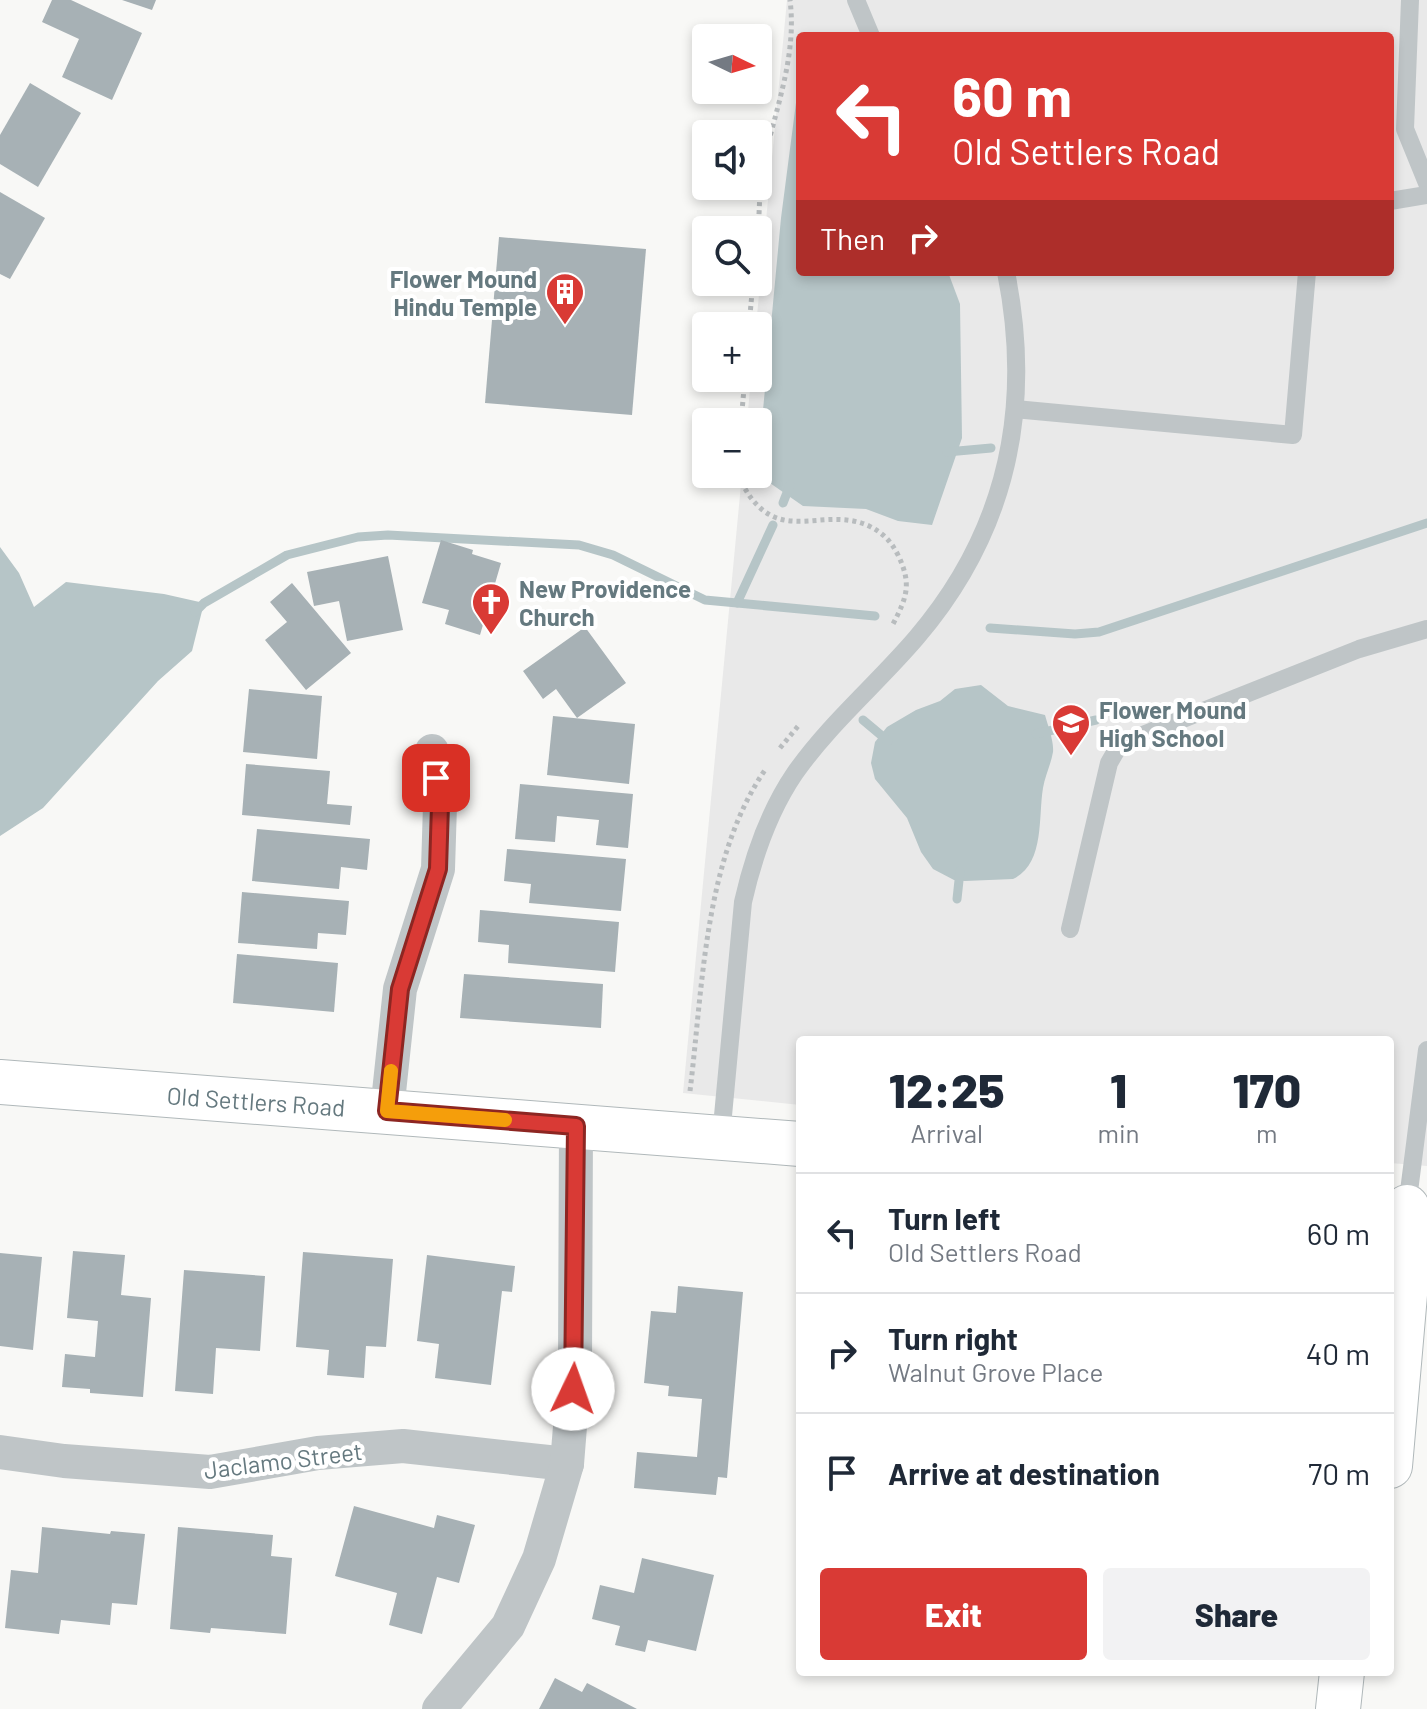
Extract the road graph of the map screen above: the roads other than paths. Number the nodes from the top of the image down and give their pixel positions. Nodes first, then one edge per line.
1 (856, 0) edge
2 (1410, 0) edge
3 (869, 32) edge
4 (1427, 183) edge
5 (1427, 195) edge
6 (1394, 200) edge
7 (1007, 276) edge
8 (1307, 276) edge
9 (1015, 409) junction
10 (1427, 629) edge
11 (432, 751) dead end
12 (1070, 929) dead end
13 (1427, 1050) edge
14 (0, 1082) edge
15 (387, 1111) junction
16 (576, 1126) junction
17 (721, 1137) junction
18 (796, 1144) edge
19 (1404, 1216) edge
20 (1394, 1420) edge
21 (0, 1452) edge
22 (567, 1464) junction
23 (1342, 1676) edge
24 (1371, 1676) edge
25 (439, 1709) edge
26 (1338, 1709) edge
27 (1368, 1709) edge

1 - 3 lane
2 - 4 lane
5 - 6 lane
7 - 9 lane
8 - 9 lane
9 - 17 lane
10 - 12 lane
11 - 15 street
13 - 19 lane
14 - 15 main road, Old Settlers Road
15 - 16 main road, Old Settlers Road
16 - 17 main road, Old Settlers Road
16 - 22 street
17 - 18 main road, Old Settlers Road
19 - 20 main road
21 - 22 street, Jaclamo Street
22 - 25 street
23 - 26 main road
24 - 27 main road

